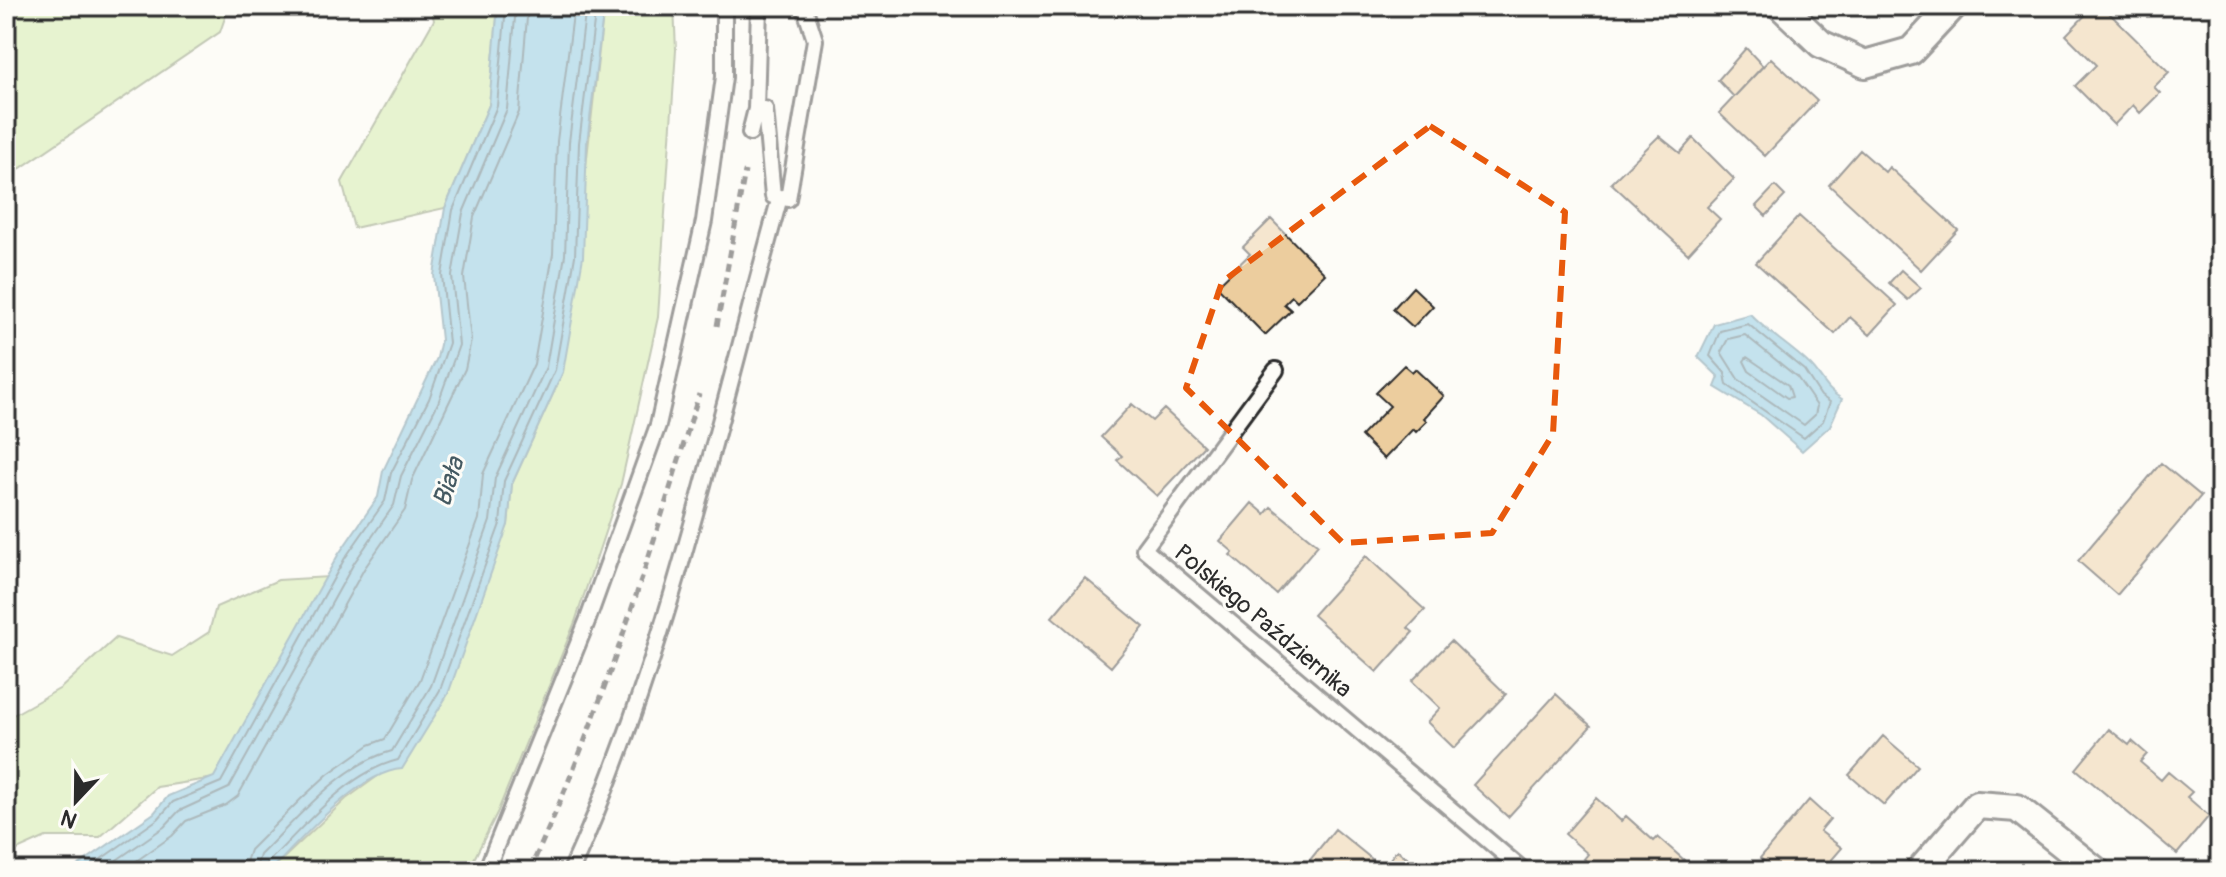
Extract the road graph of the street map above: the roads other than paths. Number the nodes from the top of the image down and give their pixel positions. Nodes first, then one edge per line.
1 (724, 6) edge
2 (759, 6) edge
3 (804, 6) edge
4 (1781, 6) edge
5 (1953, 6) edge
6 (756, 109) junction
7 (750, 133) dead end
8 (780, 197) junction
9 (1276, 370) dead end
10 (486, 871) edge
11 (571, 871) edge
12 (1524, 871) edge
13 (1920, 871) edge
14 (2096, 871) edge

1 - 10 lane
2 - 6 lane
3 - 8 lane
4 - 5 street
6 - 7 lane
6 - 8 lane
8 - 11 lane
9 - 12 lane, Polskiego Października
13 - 14 street

